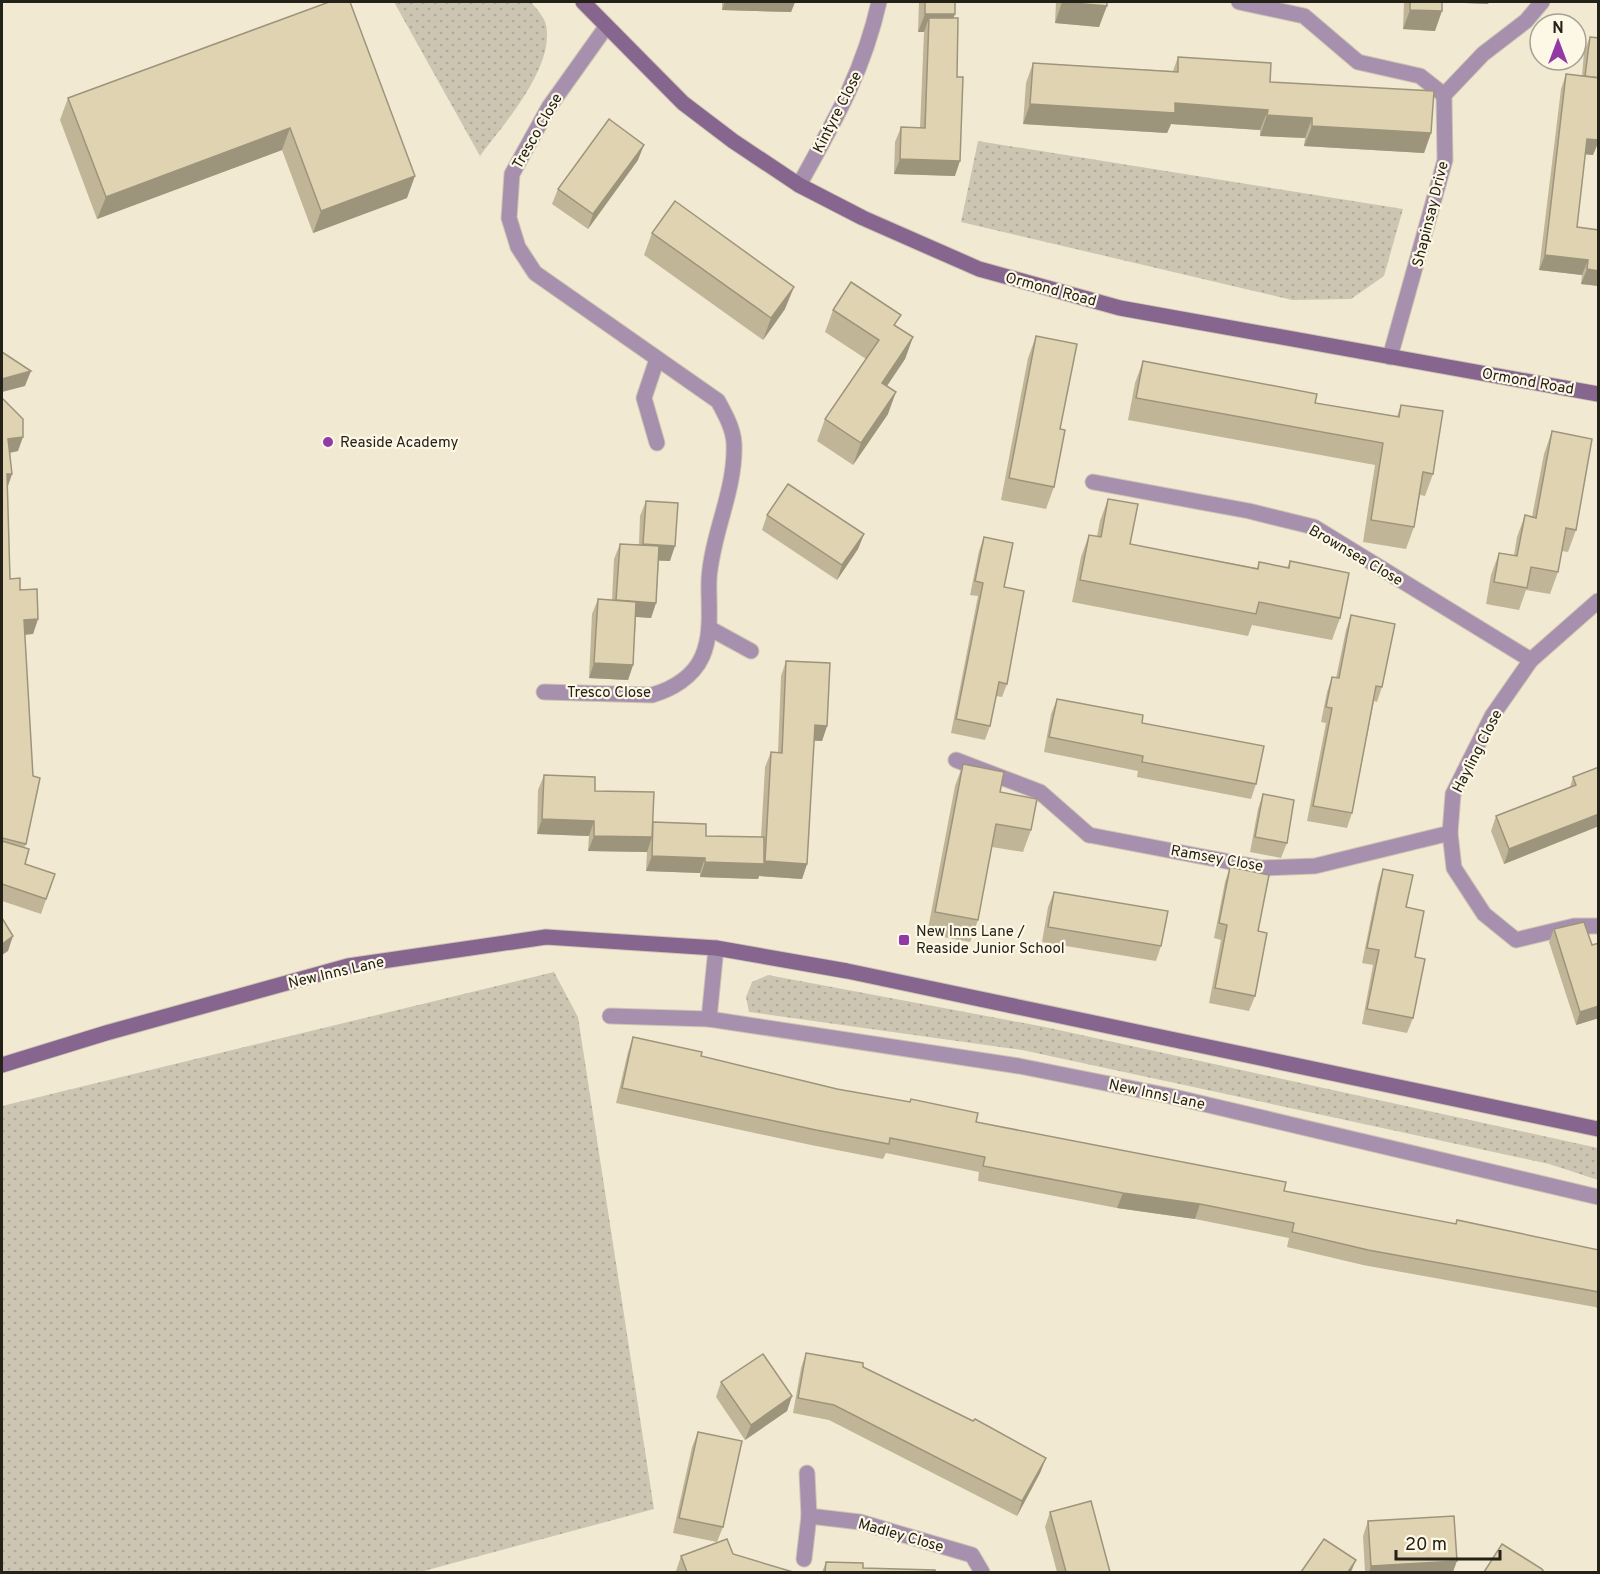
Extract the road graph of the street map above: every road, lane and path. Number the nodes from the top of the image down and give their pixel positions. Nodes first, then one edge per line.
1 (583, 2) edge
2 (879, 2) edge
3 (1239, 2) edge
4 (1542, 2) edge
5 (606, 27) junction
6 (1444, 95) junction
7 (799, 185) junction
8 (1390, 357) junction
9 (657, 359) junction
10 (1599, 393) edge
11 (657, 443) dead end
12 (1093, 482) dead end
13 (1599, 601) edge
14 (709, 628) junction
15 (751, 651) dead end
16 (1531, 660) junction
17 (544, 692) dead end
18 (956, 760) dead end
19 (1450, 833) junction
20 (1599, 926) edge
21 (716, 948) junction
22 (610, 1017) dead end
23 (709, 1019) junction
24 (2, 1065) edge
25 (1599, 1129) edge
26 (1599, 1197) edge
27 (807, 1473) dead end
28 (809, 1516) junction
29 (804, 1559) dead end
30 (982, 1572) edge

1 - 5 street, Ormond Road
2 - 7 street, Kintyre Close
3 - 6 street
4 - 6 street
5 - 7 street, Ormond Road
5 - 9 street, Tresco Close
6 - 8 street, Shapinsay Drive
7 - 8 street, Ormond Road
8 - 10 street, Ormond Road
9 - 11 street
9 - 14 street, Tresco Close
12 - 16 street, Brownsea Close
13 - 16 street, Hayling Close
14 - 15 street
14 - 17 street, Tresco Close
16 - 19 street, Hayling Close
18 - 19 street, Ramsey Close
19 - 20 street, Hayling Close
21 - 23 street
21 - 24 street, New Inns Lane
21 - 25 street, New Inns Lane
22 - 23 street, New Inns Lane
23 - 26 street, New Inns Lane
27 - 28 street
28 - 29 street
28 - 30 street, Madley Close

